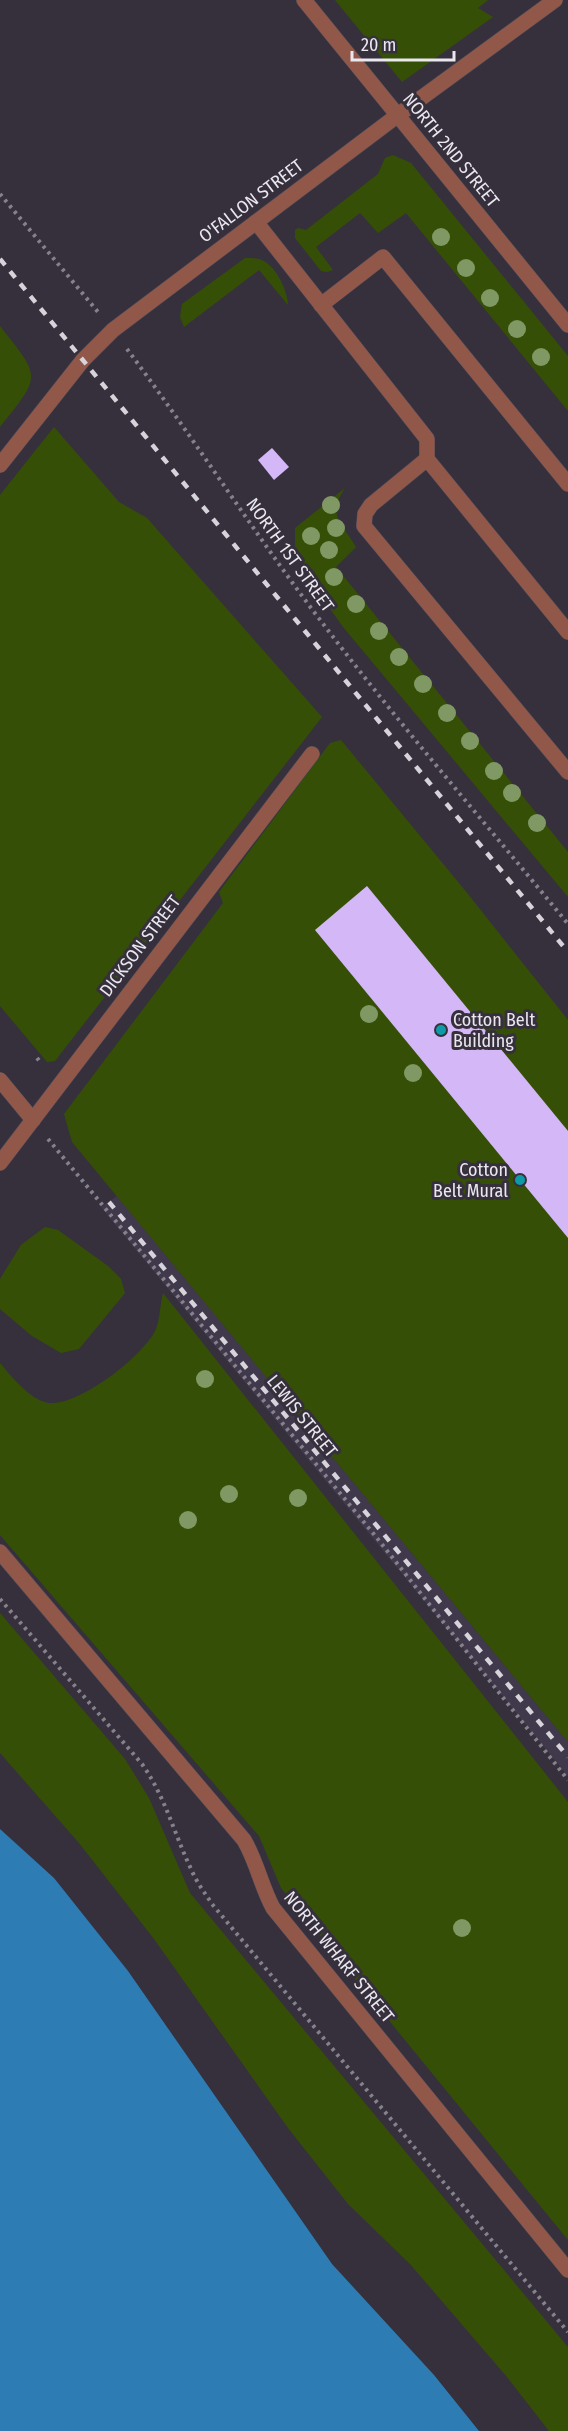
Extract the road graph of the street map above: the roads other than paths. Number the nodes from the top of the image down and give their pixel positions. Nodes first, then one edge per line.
1 (304, 0) edge
2 (555, 0) edge
3 (398, 115) junction
4 (256, 222) junction
5 (321, 305) junction
6 (568, 325) edge
7 (427, 459) junction
8 (0, 465) edge
9 (568, 484) edge
10 (568, 632) edge
11 (312, 754) dead end
12 (568, 772) edge
13 (0, 1080) edge
14 (33, 1120) junction
15 (0, 1163) edge
16 (0, 1552) edge
17 (568, 2270) edge

1 - 3 street, NORTH 2ND STREET
2 - 3 street, O'FALLON STREET
3 - 4 street, O'FALLON STREET
3 - 6 street, NORTH 2ND STREET
4 - 5 street
4 - 8 street, O'FALLON STREET
5 - 7 street
5 - 9 street
7 - 10 street
7 - 12 street
11 - 14 street, DICKSON STREET
13 - 14 street
14 - 15 street, DICKSON STREET
16 - 17 street, NORTH WHARF STREET

